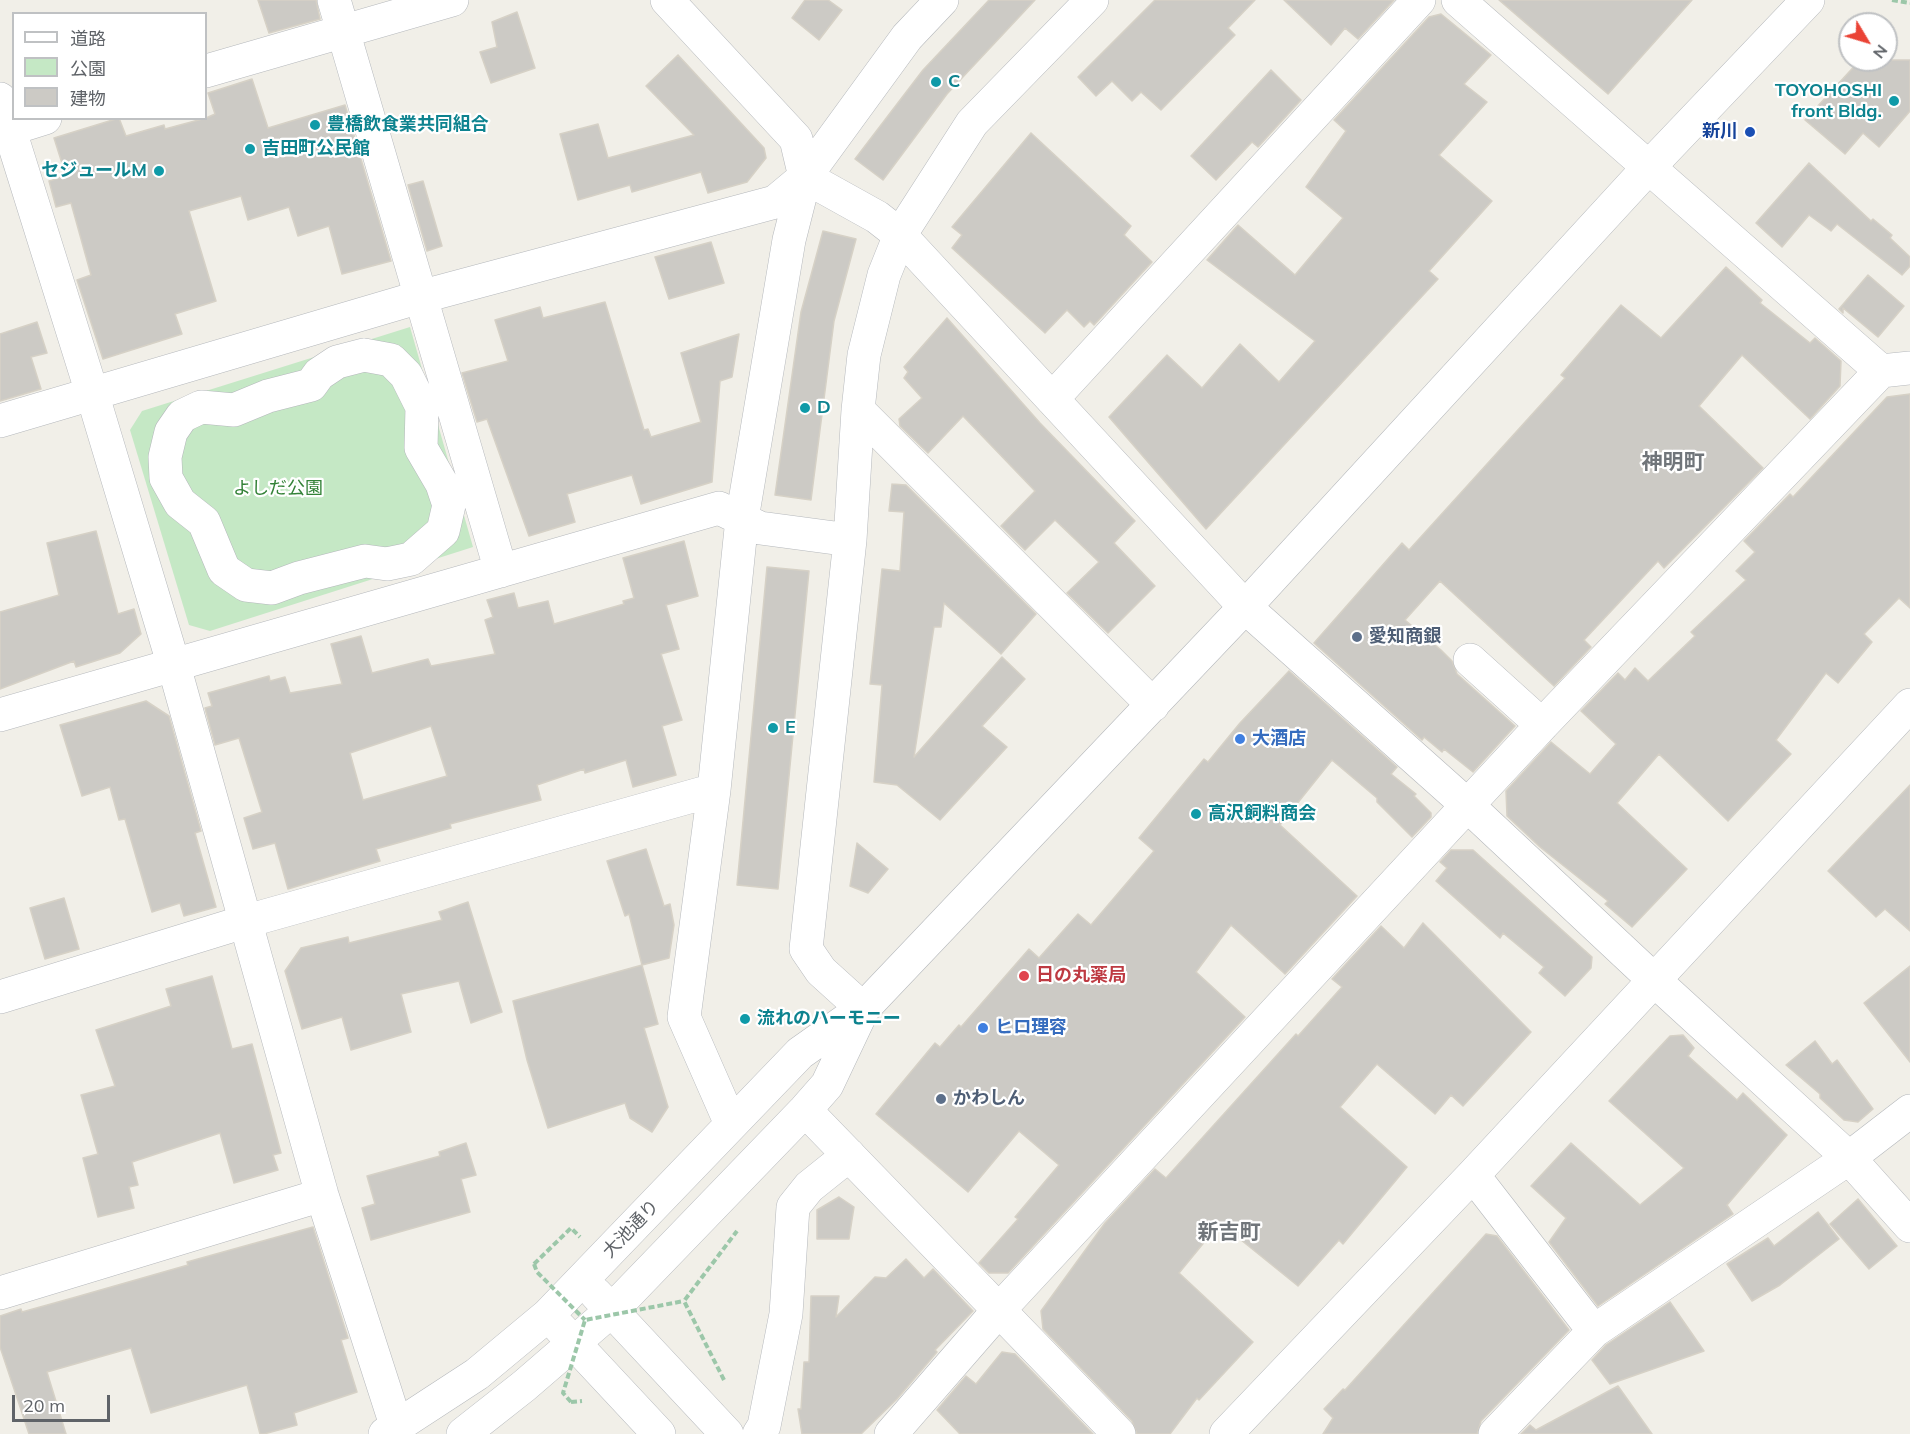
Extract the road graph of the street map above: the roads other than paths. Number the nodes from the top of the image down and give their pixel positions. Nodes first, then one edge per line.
1 (452, 0) edge
2 (667, 0) edge
3 (942, 0) edge
4 (1092, 0) edge
5 (1419, 0) edge
6 (1458, 0) edge
7 (1808, 0) edge
8 (339, 15) edge
9 (207, 71) edge
10 (5, 114) edge
11 (1648, 168) junction
12 (805, 177) junction
13 (900, 235) junction
14 (420, 297) junction
15 (257, 345) junction
16 (1895, 370) edge
17 (92, 393) junction
18 (268, 396) junction
19 (1052, 399) junction
20 (858, 410) junction
21 (0, 421) edge
22 (460, 434) junction
23 (421, 448) junction
24 (172, 492) junction
25 (126, 507) junction
26 (742, 519) junction
27 (850, 540) junction
28 (501, 571) junction
29 (318, 574) junction
30 (1245, 607) junction
31 (333, 620) junction
32 (1470, 660) dead end
33 (174, 666) junction
34 (1153, 705) junction
35 (1910, 705) edge
36 (0, 715) edge
37 (1542, 725) junction
38 (714, 790) junction
39 (1466, 804) junction
40 (247, 921) junction
41 (1653, 979) junction
42 (0, 997) edge
43 (863, 1009) junction
44 (805, 1110) junction
45 (1910, 1112) edge
46 (731, 1124) junction
47 (849, 1155) junction
48 (1849, 1158) junction
49 (1473, 1175) junction
50 (322, 1195) junction
51 (1910, 1226) edge
52 (582, 1280) junction
53 (0, 1293) edge
54 (998, 1311) junction
55 (548, 1315) junction
56 (590, 1324) junction
57 (1594, 1331) junction
58 (391, 1431) edge
59 (463, 1434) edge
60 (659, 1434) edge
61 (727, 1434) edge
62 (759, 1434) edge
63 (891, 1434) edge
64 (1119, 1434) edge
65 (1226, 1434) edge
66 (1495, 1434) edge

1 - 8 street
2 - 12 street
3 - 12 street
4 - 13 street
5 - 19 street
6 - 11 street
7 - 11 street
8 - 9 street
8 - 14 street
10 - 17 street
11 - 16 street
11 - 30 street
12 - 13 street
12 - 14 street
12 - 26 street
13 - 19 street
13 - 20 street
14 - 15 street
14 - 22 street
15 - 17 street
15 - 18 street
16 - 37 street
17 - 21 street
17 - 25 street
18 - 23 street
18 - 24 street
19 - 30 street
20 - 27 street
20 - 34 street
22 - 23 street
22 - 28 street
23 - 29 street
24 - 25 street
24 - 29 street
25 - 33 street
26 - 27 street
26 - 28 street
26 - 38 street
27 - 43 street
28 - 31 street
29 - 31 street
30 - 34 street
30 - 39 street
31 - 33 street
32 - 37 street
33 - 36 street
33 - 40 street
34 - 43 street
35 - 41 street
37 - 39 street
38 - 40 street
38 - 46 street
39 - 41 street
39 - 54 street
40 - 42 street
40 - 50 street
41 - 48 street
41 - 49 street
43 - 44 street
43 - 46 street, 大池通り
44 - 47 street
44 - 56 street
45 - 48 street
46 - 52 street, 大池通り
47 - 54 street
47 - 62 street
48 - 51 street
48 - 57 street
49 - 57 street
49 - 65 street
50 - 53 street
50 - 58 street
52 - 55 street, 大池通り
52 - 56 street
54 - 63 street
54 - 64 street
55 - 56 street
55 - 58 street, 大池通り
56 - 59 street
56 - 60 street
56 - 61 street
57 - 66 street

